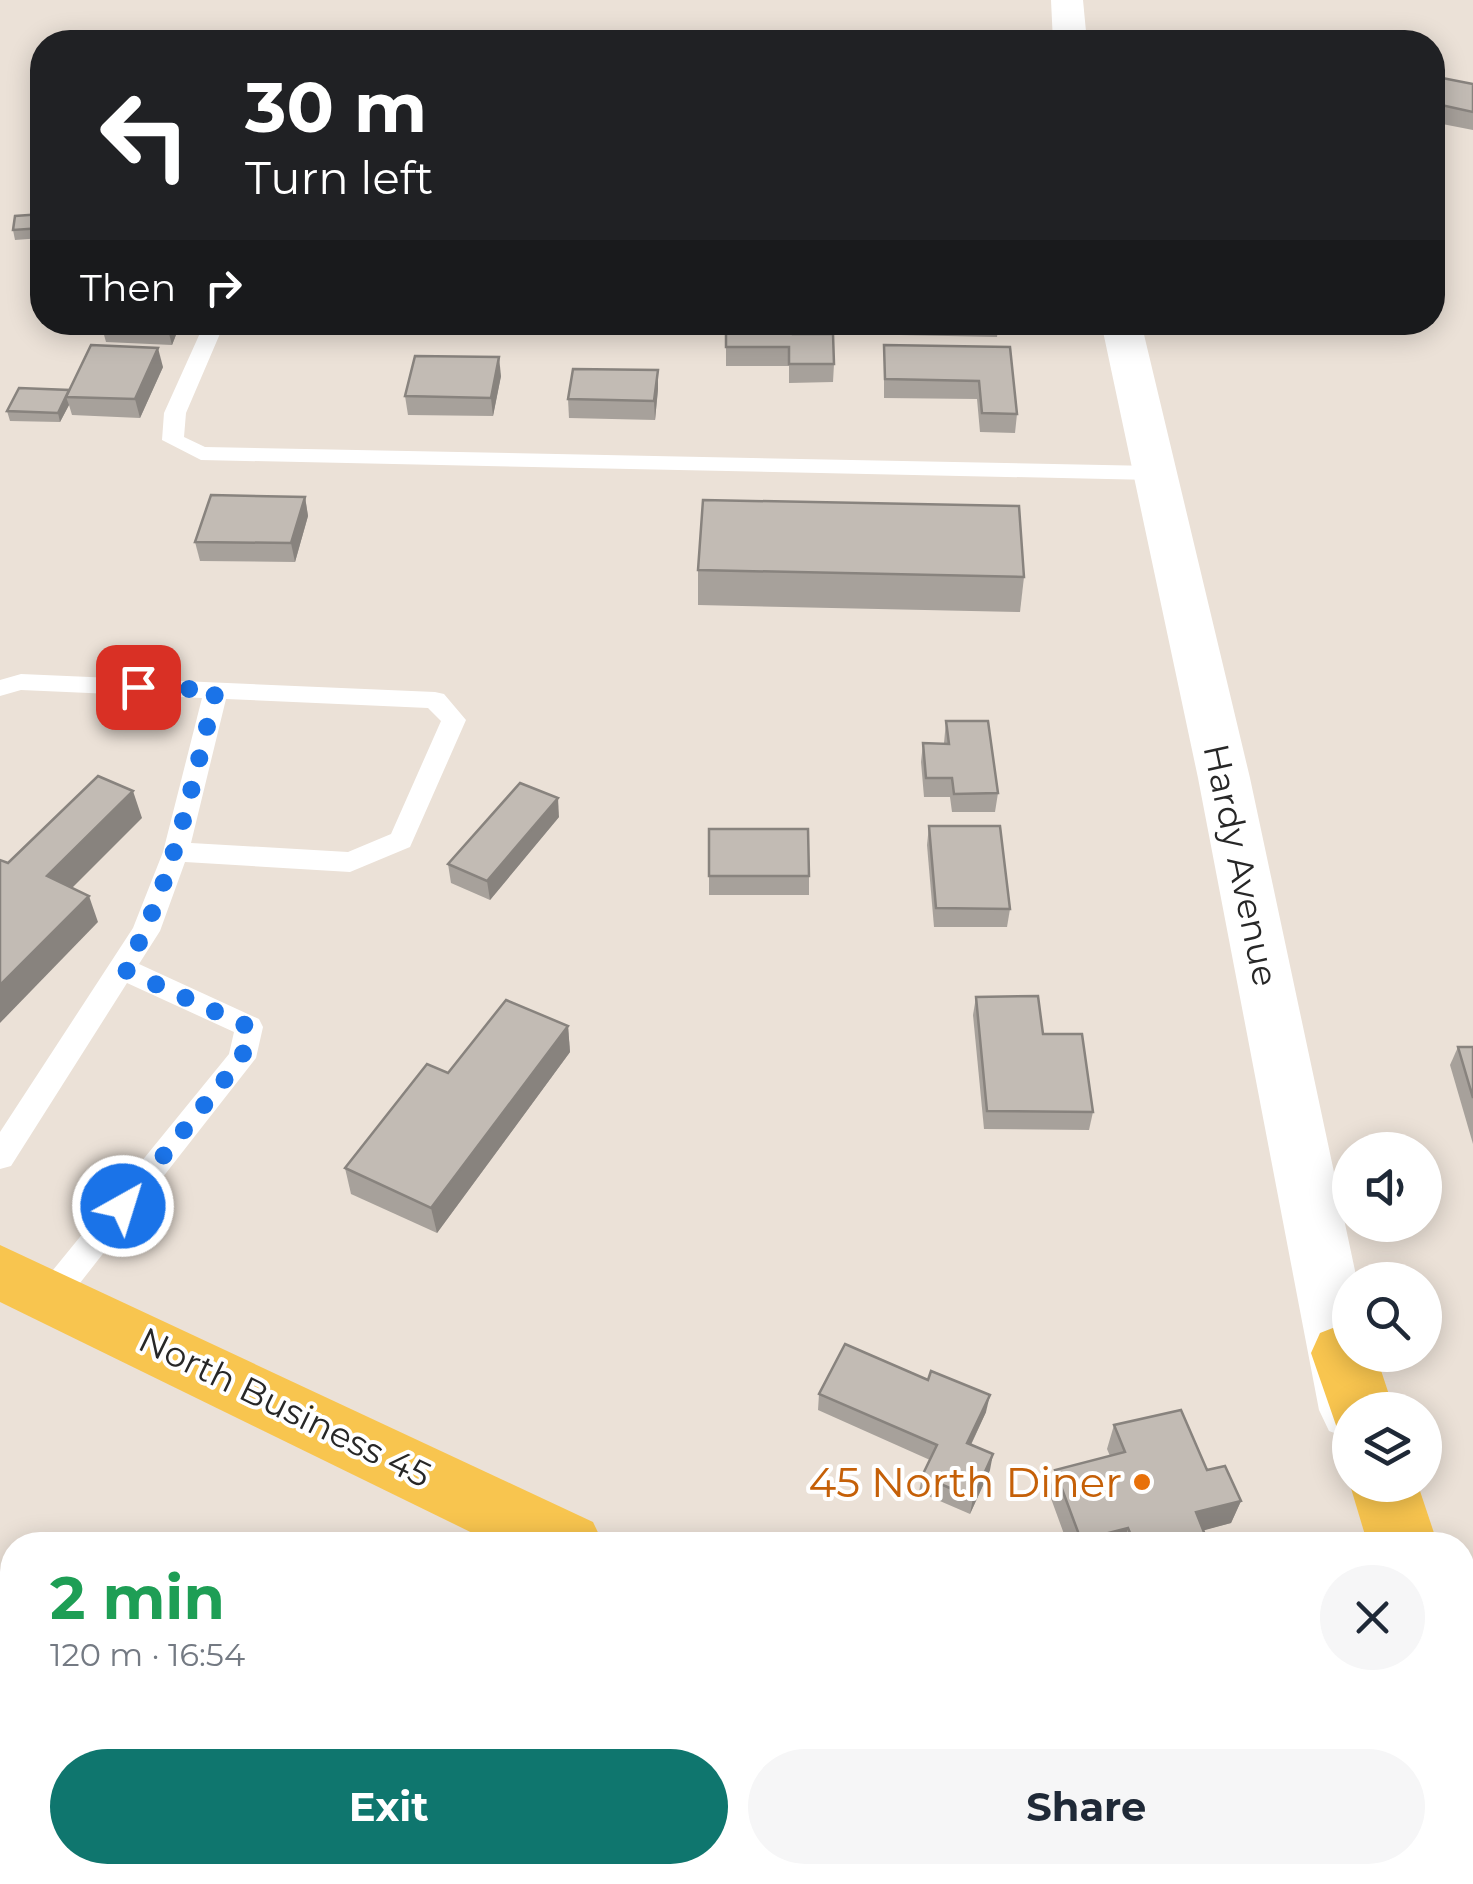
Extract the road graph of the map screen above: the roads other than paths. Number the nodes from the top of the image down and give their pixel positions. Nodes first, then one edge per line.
1 (1067, 0) edge
2 (1069, 30) edge
3 (209, 335) edge
4 (1124, 335) edge
5 (1153, 474) junction
6 (0, 688) edge
7 (216, 690) junction
8 (176, 852) junction
9 (125, 970) junction
10 (0, 1157) edge
11 (26, 1284) edge
12 (1352, 1391) edge
13 (1367, 1502) edge
14 (1389, 1502) edge
15 (542, 1532) edge
16 (1372, 1532) edge
17 (1399, 1532) edge

1 - 2 street
3 - 5 lane
4 - 5 street, Hardy Avenue
5 - 12 street, Hardy Avenue
6 - 7 lane
7 - 8 lane
7 - 8 lane
8 - 9 lane
9 - 10 lane
9 - 11 lane
11 - 15 main road, North Business 45
13 - 16 street
14 - 17 main road

